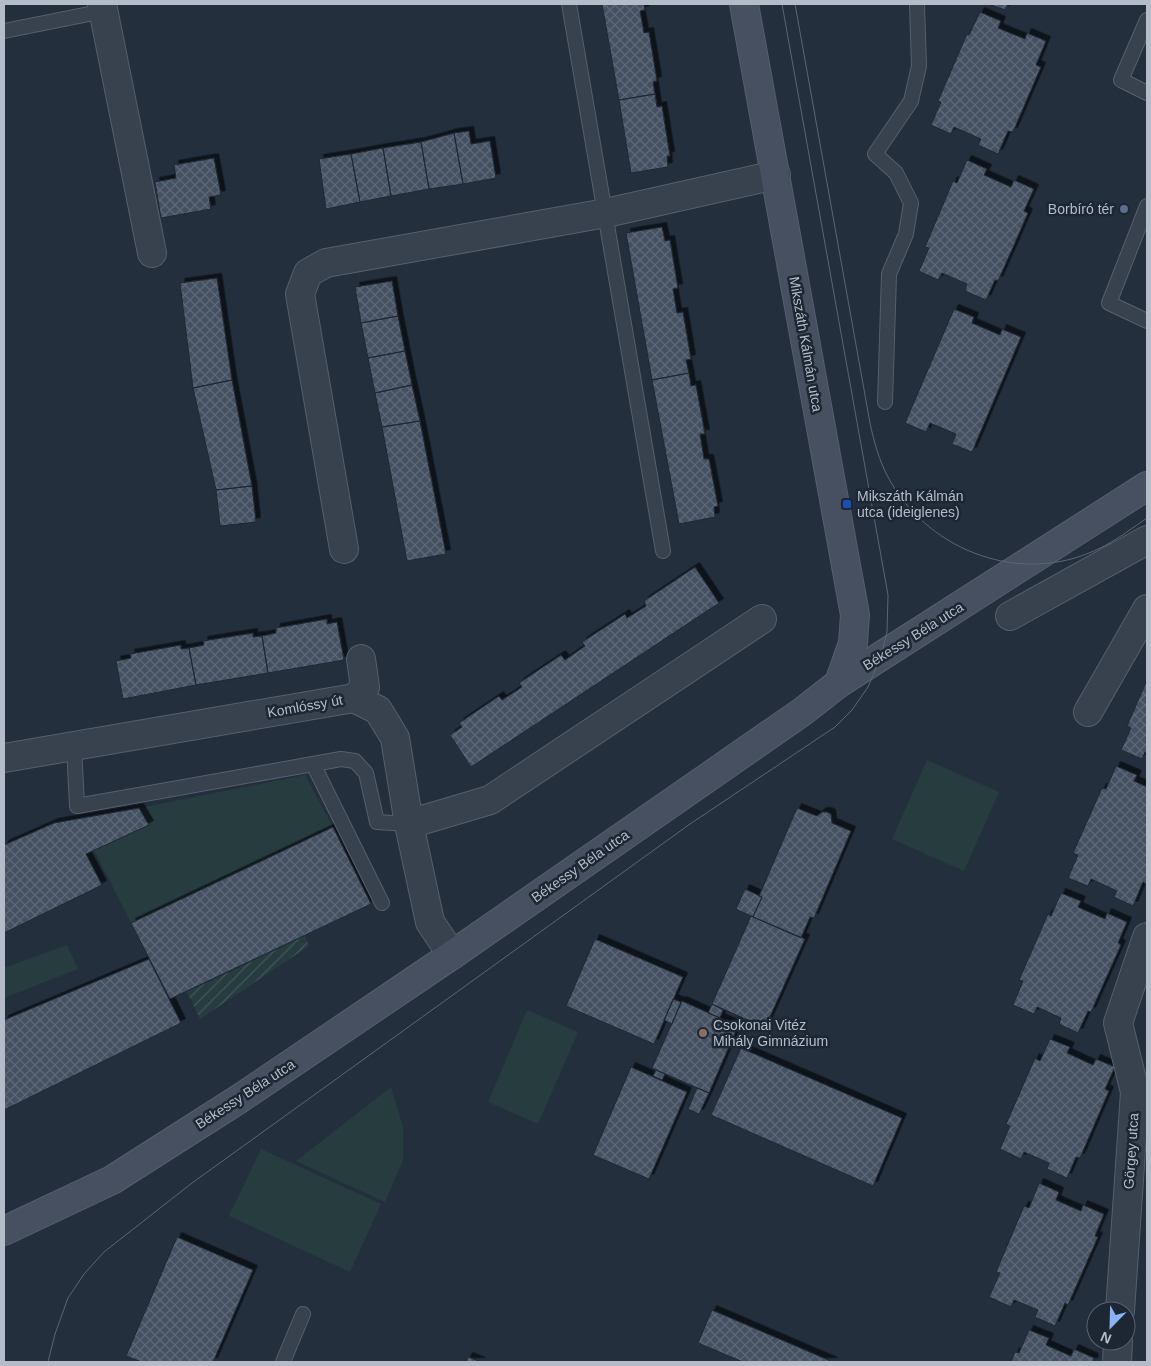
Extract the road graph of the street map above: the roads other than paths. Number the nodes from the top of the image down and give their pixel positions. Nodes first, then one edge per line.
1 (570, 4) edge
2 (744, 4) edge
3 (917, 4) edge
4 (103, 8) edge
5 (1147, 20) edge
6 (4, 31) edge
7 (1147, 93) edge
8 (776, 175) junction
9 (1147, 206) edge
10 (606, 213) junction
11 (152, 253) dead end
12 (1147, 320) edge
13 (884, 402) dead end
14 (1147, 486) edge
15 (1147, 540) edge
16 (344, 549) dead end
17 (663, 551) dead end
18 (1147, 609) edge
19 (1010, 616) dead end
20 (762, 619) dead end
21 (361, 659) dead end
22 (839, 683) junction
23 (354, 698) junction
24 (1088, 712) dead end
25 (74, 746) junction
26 (4, 758) edge
27 (313, 764) junction
28 (408, 824) junction
29 (382, 903) dead end
30 (1147, 937) edge
31 (452, 955) junction
32 (4, 1231) edge
33 (1121, 1301) edge
34 (303, 1314) dead end
35 (283, 1362) edge

1 - 10 lane
2 - 8 street, Mikszáth Kálmán utca
3 - 13 lane
4 - 6 lane
4 - 11 street
5 - 7 lane
8 - 10 street
8 - 22 street, Mikszáth Kálmán utca
9 - 12 lane
10 - 16 street
10 - 17 lane
14 - 22 street, Békessy Béla utca
15 - 19 street
18 - 24 street
20 - 28 street
21 - 23 street
22 - 31 street, Békessy Béla utca
23 - 25 street, Komlóssy út
23 - 28 street, Komlóssy út
25 - 26 street, Komlóssy út
25 - 27 lane
27 - 28 lane
27 - 29 lane
28 - 31 street, Komlóssy út
30 - 33 street, Görgey utca
31 - 32 street, Békessy Béla utca
34 - 35 lane

